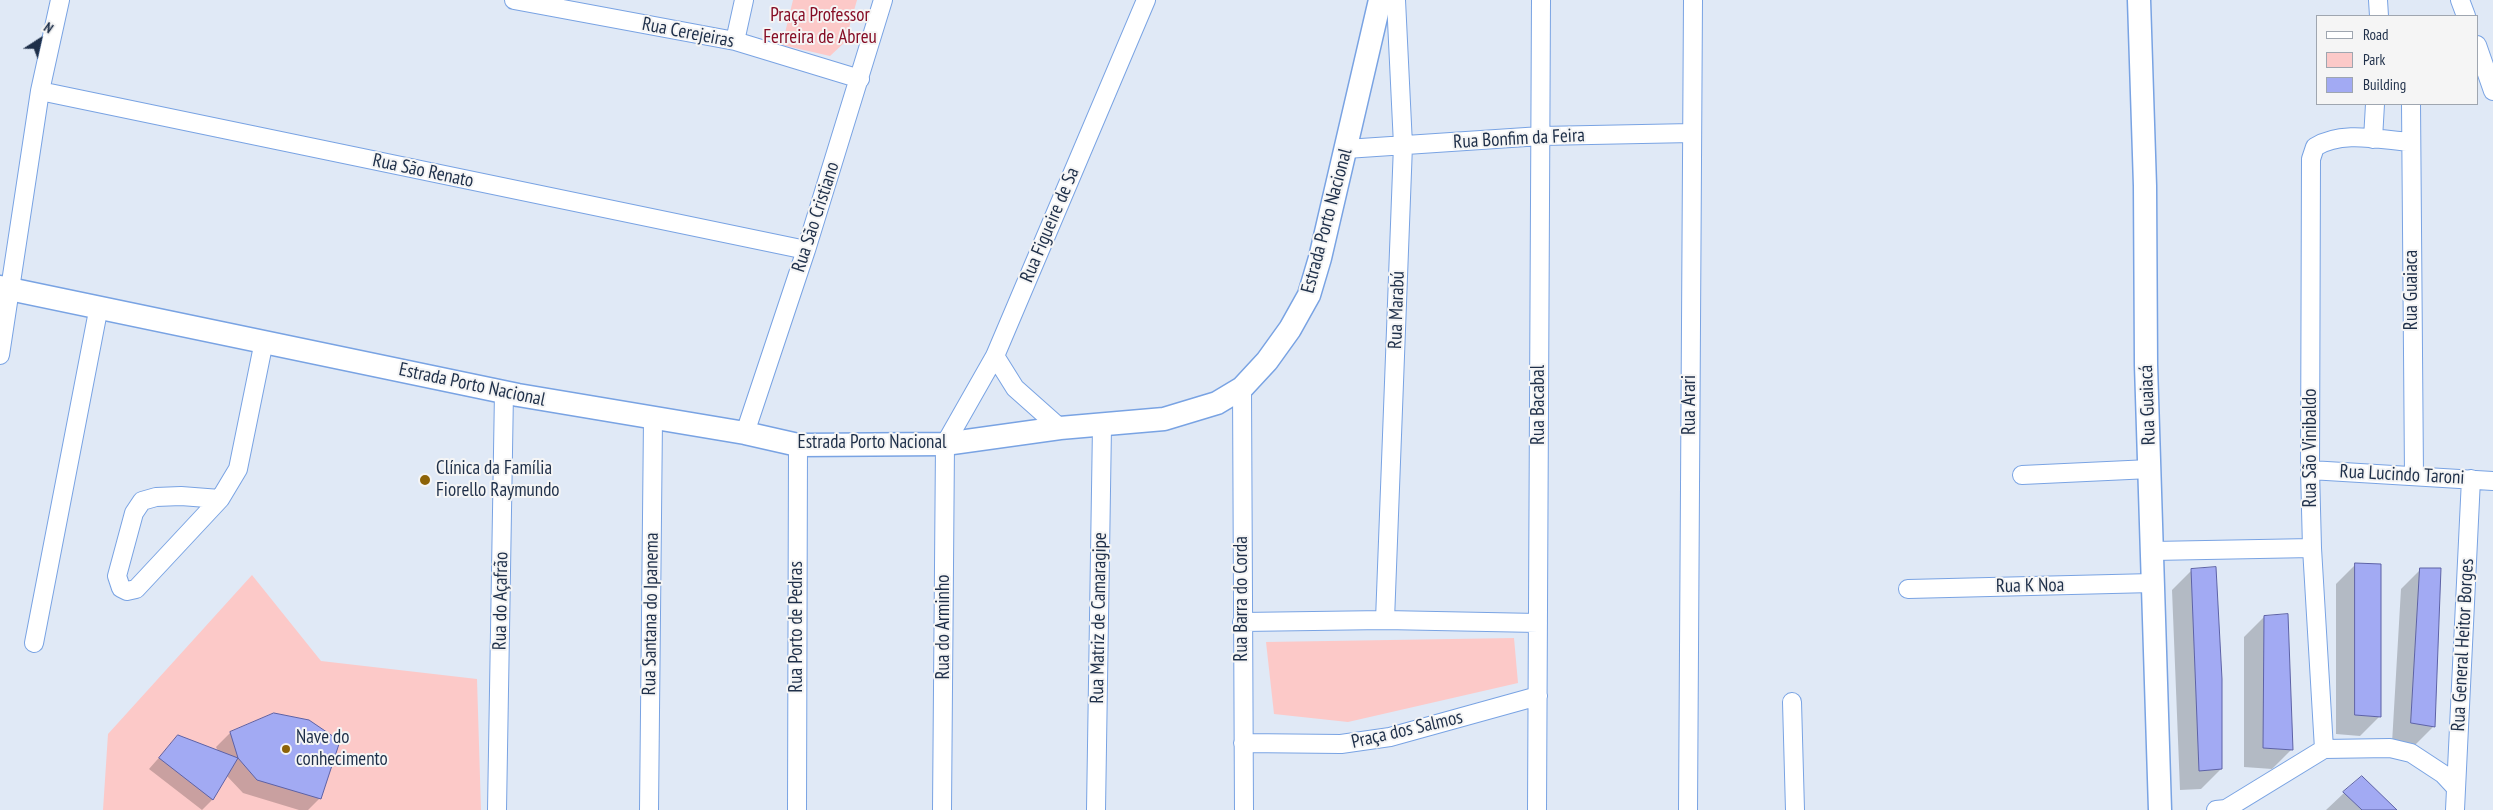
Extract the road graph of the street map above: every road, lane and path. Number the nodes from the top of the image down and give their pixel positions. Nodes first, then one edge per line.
1 (60, 0) edge
2 (514, 0) edge
3 (744, 0) edge
4 (883, 0) edge
5 (1146, 0) edge
6 (1380, 0) edge
7 (1396, 0) edge
8 (1541, 0) edge
9 (1693, 0) edge
10 (2138, 0) edge
11 (2378, 0) edge
12 (2460, 0) edge
13 (2379, 15) edge
14 (2466, 15) edge
15 (735, 42) junction
16 (2478, 53) edge
17 (860, 79) junction
18 (40, 91) junction
19 (2493, 91) edge
20 (2375, 105) edge
21 (2410, 105) edge
22 (1692, 132) junction
23 (1541, 136) junction
24 (2373, 139) junction
25 (2411, 142) junction
26 (1403, 145) junction
27 (1346, 149) junction
28 (806, 250) junction
29 (6, 287) edge
30 (99, 306) junction
31 (264, 341) junction
32 (0, 355) edge
33 (995, 356) junction
34 (1242, 388) junction
35 (504, 392) junction
36 (653, 419) junction
37 (1102, 426) junction
38 (1060, 428) junction
39 (745, 432) junction
40 (945, 444) junction
41 (798, 445) junction
42 (2150, 469) junction
43 (2310, 470) junction
44 (2022, 475) dead end
45 (2414, 476) junction
46 (2471, 480) junction
47 (2493, 481) edge
48 (220, 499) junction
49 (2312, 548) junction
50 (2153, 551) junction
51 (2153, 583) junction
52 (1908, 589) dead end
53 (1385, 620) junction
54 (1242, 622) junction
55 (1538, 624) junction
56 (34, 643) dead end
57 (1538, 696) junction
58 (1792, 702) dead end
59 (1243, 743) junction
60 (2324, 749) junction
61 (2456, 788) junction
62 (497, 810) edge
63 (649, 810) edge
64 (797, 810) edge
65 (942, 810) edge
66 (1096, 810) edge
67 (1244, 810) edge
68 (1537, 810) edge
69 (1688, 810) edge
70 (1795, 810) edge
71 (2160, 810) edge
72 (2223, 810) edge
73 (2455, 810) edge

1 - 18 street
2 - 15 street, Rua Cerejeiras
3 - 15 street
4 - 17 street, Rua São Cristiano
5 - 33 street, Rua Figueire de Sa
6 - 27 street, Estrada Porto Nacional
7 - 26 street, Rua Marabú
8 - 23 street, Rua Bacabal
9 - 22 street, Rua Arari
10 - 42 street, Rua Guaiacá
11 - 13 street
12 - 14 street
15 - 17 street, Rua Cerejeiras
16 - 19 street
17 - 28 street, Rua São Cristiano
18 - 28 street, Rua São Renato
18 - 29 street
20 - 24 street
21 - 25 street, Rua Guaiaca
22 - 23 street, Rua Bonfim da Feira
22 - 69 street, Rua Arari
23 - 26 street, Rua Bonfim da Feira
23 - 55 street, Rua Bacabal
24 - 25 street
24 - 43 street, Rua São Vinibaldo
25 - 45 street, Rua Guaiaca
26 - 27 street, Rua Bonfim da Feira
26 - 53 street, Rua Marabú
27 - 34 street, Estrada Porto Nacional
28 - 39 street, Rua São Cristiano
29 - 30 street, Estrada Porto Nacional
29 - 32 street
30 - 31 street, Estrada Porto Nacional
30 - 56 street
31 - 35 street, Estrada Porto Nacional
31 - 48 street
33 - 38 street
33 - 40 street, Rua Figueire de Sa
34 - 37 street, Estrada Porto Nacional
34 - 54 street, Rua Barra do Corda
35 - 36 street, Estrada Porto Nacional
35 - 62 street, Rua do Açafrão
36 - 39 street, Estrada Porto Nacional
36 - 63 street, Rua Santana do Ipanema
37 - 38 street, Estrada Porto Nacional
37 - 66 street, Rua Matriz de Camaragipe
38 - 40 street, Estrada Porto Nacional
39 - 41 street, Estrada Porto Nacional
40 - 41 street, Estrada Porto Nacional
40 - 65 street, Rua do Arminho
41 - 64 street, Rua Porto de Pedras
42 - 44 street
42 - 50 street, Rua Guaiacá
43 - 45 street, Rua Lucindo Taroni
43 - 49 street, Rua São Vinibaldo
45 - 46 street, Rua Lucindo Taroni
46 - 47 street, Rua Lucindo Taroni
46 - 61 street, Rua General Heitor Borges
48 - 48 street
49 - 50 street
49 - 60 street, Rua São Vinibaldo
50 - 51 street, Rua Guaiacá
51 - 52 street, Rua K Noa
51 - 71 street, Rua Guaiacá
53 - 54 street
53 - 55 street
54 - 59 street, Rua Barra do Corda
55 - 57 street, Rua Bacabal
57 - 59 street, Praça dos Salmos
57 - 68 street, Rua Bacabal
58 - 70 street
59 - 67 street, Rua Barra do Corda
60 - 61 street
60 - 72 street
61 - 73 street, Rua General Heitor Borges

